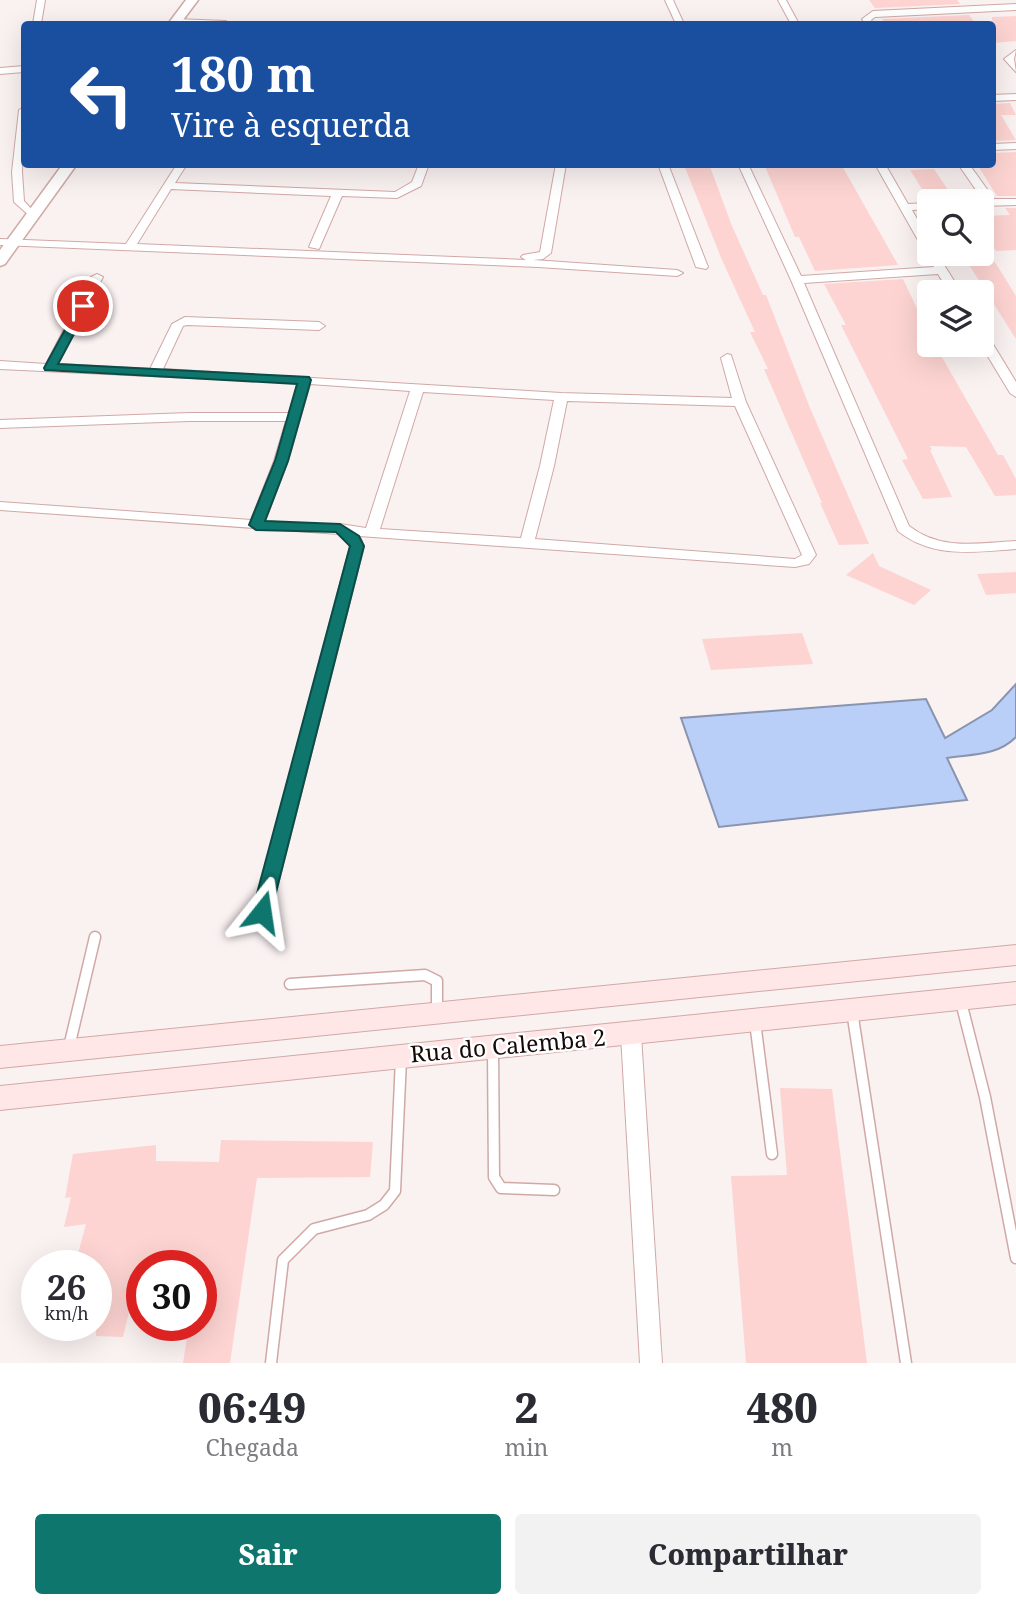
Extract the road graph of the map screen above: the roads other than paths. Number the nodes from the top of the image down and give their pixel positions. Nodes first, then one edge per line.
1 (41, 0) edge
2 (192, 0) edge
3 (669, 0) edge
4 (782, 0) edge
5 (1016, 7) edge
6 (38, 21) edge
7 (176, 21) edge
8 (679, 21) edge
9 (793, 21) edge
10 (867, 21) edge
11 (1016, 53) edge
12 (21, 69) edge
13 (1016, 69) edge
14 (0, 71) edge
15 (1016, 97) edge
16 (996, 98) edge
17 (21, 127) edge
18 (1016, 146) edge
19 (996, 147) edge
20 (67, 168) edge
21 (180, 168) edge
22 (422, 168) edge
23 (560, 168) edge
24 (665, 168) edge
25 (745, 168) edge
26 (882, 168) edge
27 (966, 168) edge
28 (170, 186) junction
29 (978, 189) edge
30 (337, 194) junction
31 (1016, 202) edge
32 (994, 203) edge
33 (905, 206) junction
34 (917, 206) edge
35 (32, 215) junction
36 (917, 227) edge
37 (7, 241) edge
38 (132, 242) junction
39 (315, 247) junction
40 (0, 261) edge
41 (940, 266) edge
42 (702, 267) dead end
43 (942, 270) junction
44 (677, 273) dead end
45 (97, 277) dead end
46 (797, 280) junction
47 (948, 280) edge
48 (318, 326) dead end
49 (994, 356) edge
50 (727, 358) dead end
51 (0, 365) edge
52 (50, 368) junction
53 (155, 372) junction
54 (305, 380) junction
55 (417, 389) junction
56 (1016, 393) edge
57 (561, 397) junction
58 (740, 402) junction
59 (295, 417) junction
60 (0, 424) edge
61 (0, 506) edge
62 (256, 525) junction
63 (340, 528) junction
64 (372, 532) junction
65 (527, 542) junction
66 (1016, 545) edge
67 (262, 912) dead end
68 (95, 937) dead end
69 (1016, 955) edge
70 (290, 984) dead end
71 (1016, 993) edge
72 (961, 999) junction
73 (852, 1011) junction
74 (437, 1013) junction
75 (755, 1022) junction
76 (631, 1035) junction
77 (493, 1046) junction
78 (68, 1050) junction
79 (401, 1056) junction
80 (0, 1057) edge
81 (0, 1098) edge
82 (772, 1154) dead end
83 (554, 1190) dead end
84 (1016, 1258) edge
85 (271, 1363) edge
86 (651, 1363) edge
87 (906, 1363) edge

1 - 6 street
2 - 7 street
3 - 8 street
4 - 9 street
5 - 10 street
11 - 13 street
12 - 14 street
15 - 16 street
17 - 35 street
18 - 19 street
20 - 35 street
21 - 28 street
22 - 30 street
23 - 39 street
24 - 42 street
25 - 46 street
26 - 33 street
27 - 29 street
28 - 30 street
28 - 38 street
30 - 39 street
31 - 32 street
33 - 34 street
33 - 36 street
35 - 37 street
37 - 38 street
37 - 40 street
38 - 39 street
38 - 44 street
41 - 43 street
43 - 46 street
43 - 47 street
45 - 52 street
46 - 66 street
48 - 53 street
49 - 56 street
50 - 58 street
51 - 52 street
52 - 53 street
53 - 54 street
54 - 55 street
54 - 59 street
55 - 57 street
55 - 64 street
57 - 58 street
57 - 65 street
58 - 65 street
59 - 60 street
59 - 62 street
61 - 62 street
62 - 63 street
63 - 64 street
63 - 67 street
64 - 65 street
68 - 78 lane
69 - 74 main road, Rua do Calemba 2
70 - 74 lane
71 - 72 main road, Rua do Calemba 2
72 - 73 main road, Rua do Calemba 2
72 - 84 lane
73 - 75 main road, Rua do Calemba 2
73 - 87 lane
74 - 78 main road, Rua do Calemba 2
75 - 76 main road, Rua do Calemba 2
75 - 82 lane
76 - 77 main road, Rua do Calemba 2
76 - 86 street
77 - 79 main road, Rua do Calemba 2
77 - 83 lane
78 - 80 main road, Rua do Calemba 2
79 - 81 main road, Rua do Calemba 2
79 - 85 lane

